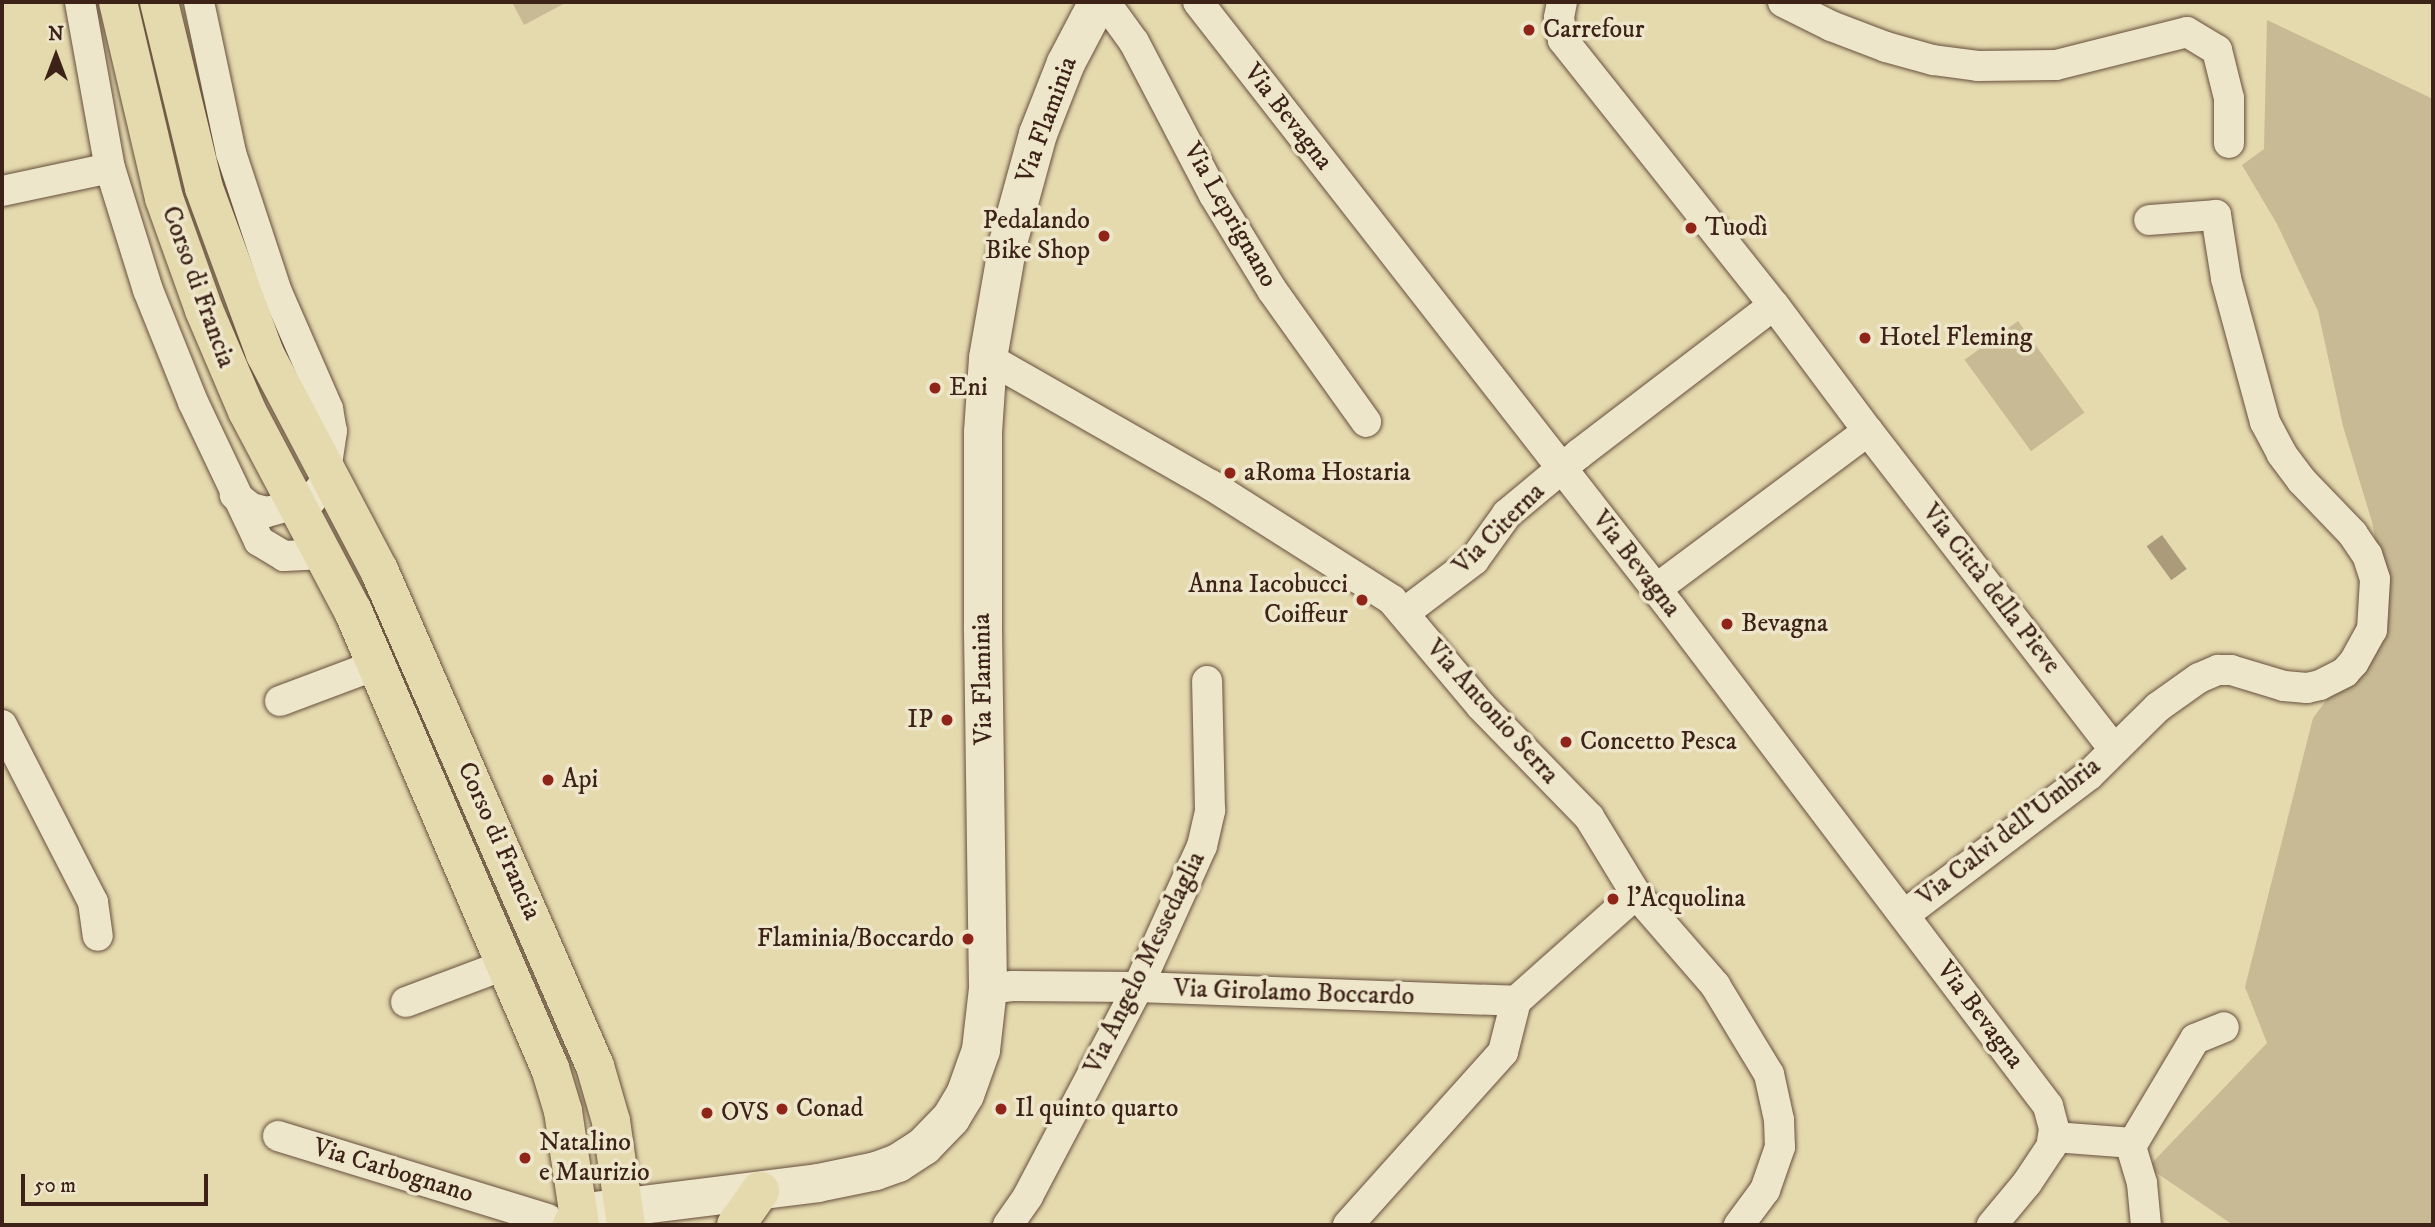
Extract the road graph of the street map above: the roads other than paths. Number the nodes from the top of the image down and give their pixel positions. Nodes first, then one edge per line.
1 (80, 2) edge
2 (103, 2) edge
3 (118, 2) edge
4 (159, 2) edge
5 (199, 2) edge
6 (1098, 2) edge
7 (1105, 2) edge
8 (1198, 2) edge
9 (1562, 2) edge
10 (1783, 2) edge
11 (88, 57) junction
12 (2229, 143) dead end
13 (110, 168) junction
14 (2, 191) edge
15 (2149, 219) dead end
16 (1774, 306) junction
17 (988, 358) junction
18 (1366, 422) dead end
19 (1868, 431) junction
20 (1561, 470) junction
21 (327, 471) junction
22 (234, 495) junction
23 (297, 506) junction
24 (324, 554) junction
25 (1656, 589) junction
26 (1404, 613) junction
27 (376, 665) junction
28 (1207, 681) dead end
29 (280, 701) dead end
30 (6, 739) edge
31 (2113, 748) junction
32 (1636, 894) junction
33 (1904, 915) junction
34 (98, 936) dead end
35 (507, 964) junction
36 (1138, 988) junction
37 (988, 989) junction
38 (1516, 1001) junction
39 (406, 1002) dead end
40 (2224, 1027) dead end
41 (278, 1136) dead end
42 (2054, 1137) junction
43 (2130, 1143) junction
44 (760, 1191) joint
45 (729, 1211) edge
46 (624, 1215) edge
47 (565, 1222) edge
48 (1994, 1224) edge
49 (684, 1225) edge
50 (1008, 1225) edge
51 (1348, 1225) edge
52 (1739, 1225) edge
53 (2146, 1225) edge

1 - 11 street, Corso di Francia
2 - 11 street, Corso di Francia
3 - 23 main road, Corso di Francia
4 - 21 main road, Corso di Francia
5 - 21 street
6 - 17 street, Via Flaminia
7 - 18 street, Via Leprignano
8 - 20 street, Via Bevagna
9 - 16 street
10 - 12 street
11 - 13 street, Corso di Francia
13 - 14 street
13 - 22 street, Corso di Francia
15 - 31 street, Via Calvi dell'Umbria
16 - 19 street, Via Città della Pieve
16 - 20 street, Via Citerna
17 - 26 street, Via Antonio Serra
17 - 37 street, Via Flaminia
19 - 25 street
19 - 31 street, Via Città della Pieve
20 - 25 street, Via Bevagna
20 - 26 street, Via Citerna
21 - 23 street
21 - 46 main road, Corso di Francia
22 - 23 street
22 - 24 street, Corso di Francia
23 - 24 main road, Corso di Francia
24 - 27 main road, Corso di Francia
25 - 33 street, Via Bevagna
26 - 32 street, Via Antonio Serra
27 - 29 street
27 - 35 main road, Corso di Francia
28 - 36 street, Via Angelo Messedaglia
30 - 34 street
31 - 33 street, Via Calvi dell'Umbria
32 - 38 street
32 - 52 street, Via Antonio Serra
33 - 42 street, Via Bevagna
35 - 39 street
35 - 47 main road, Corso di Francia
36 - 37 street, Via Girolamo Boccardo
36 - 38 street, Via Girolamo Boccardo
36 - 50 street, Via Angelo Messedaglia
37 - 44 street, Via Flaminia
38 - 51 street
40 - 43 street
41 - 47 street, Via Carbognano
42 - 43 street
42 - 48 street
43 - 53 street
44 - 45 main road
45 - 46 street
45 - 49 street
46 - 47 street

